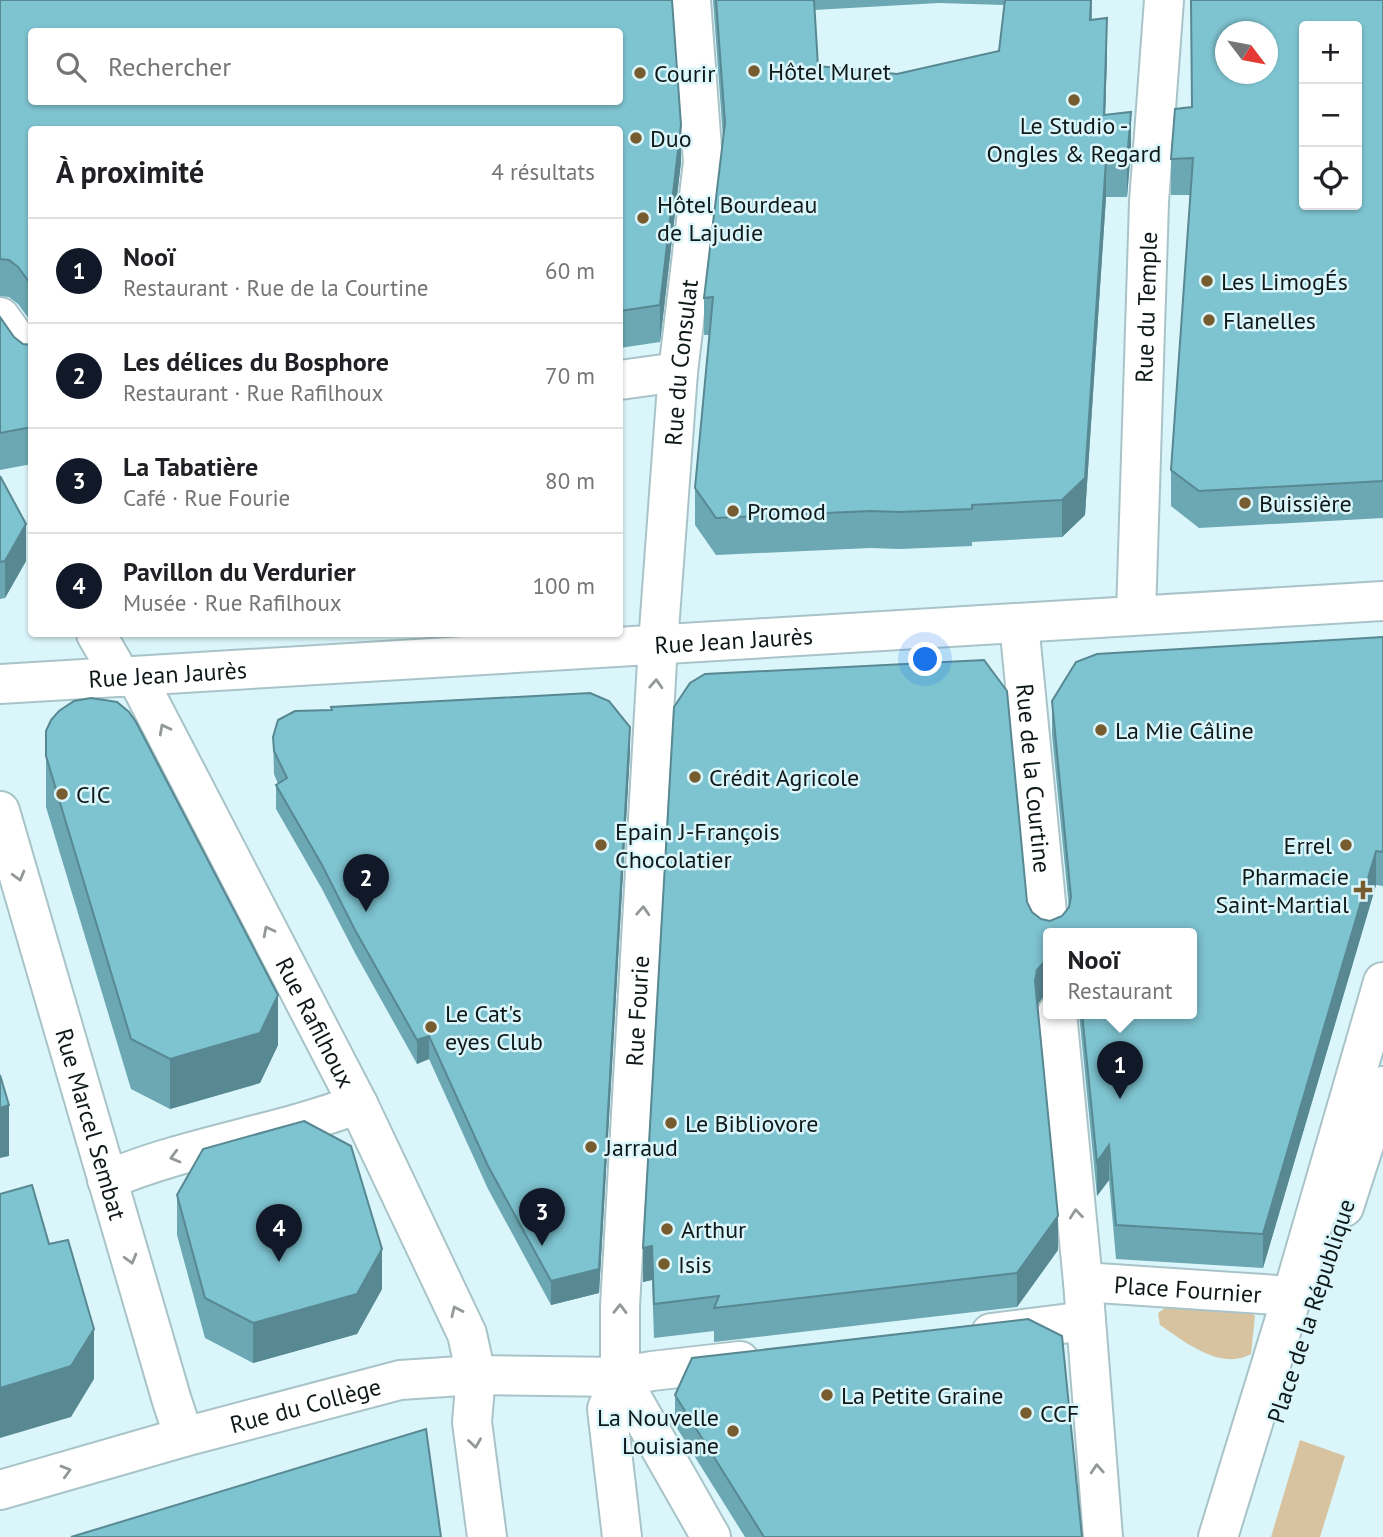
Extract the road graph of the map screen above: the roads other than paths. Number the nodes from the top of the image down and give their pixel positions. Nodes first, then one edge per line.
1 (691, 0) edge
2 (1164, 0) edge
3 (0, 317) edge
4 (28, 356) edge
5 (678, 372) junction
6 (623, 380) edge
7 (1383, 601) edge
8 (1136, 615) junction
9 (1019, 623) junction
10 (98, 637) edge
11 (658, 644) junction
12 (128, 677) junction
13 (0, 684) edge
14 (0, 811) edge
15 (1049, 928) edge
16 (1383, 982) edge
17 (1058, 1019) edge
18 (1383, 1086) edge
19 (358, 1104) junction
20 (107, 1180) junction
21 (1083, 1282) junction
22 (1292, 1296) junction
23 (1086, 1321) junction
24 (952, 1337) edge
25 (775, 1357) edge
26 (476, 1375) junction
27 (620, 1377) junction
28 (184, 1437) junction
29 (0, 1490) edge
30 (487, 1537) edge
31 (622, 1537) edge
32 (711, 1537) edge
33 (1103, 1537) edge
34 (1219, 1537) edge
35 (1240, 1537) edge

1 - 5 street, Rue du Consulat
2 - 8 street, Rue du Temple
3 - 4 street
5 - 6 street
5 - 11 street, Rue du Consulat
7 - 8 street, Rue Jean Jaurès
8 - 9 street, Rue Jean Jaurès
9 - 11 street, Rue Jean Jaurès
9 - 15 street, Rue de la Courtine
10 - 12 street, Rue Rafilhoux
11 - 12 street, Rue Jean Jaurès
27 -> 11 street, Rue Fourie
12 - 13 street, Rue Jean Jaurès
19 -> 12 street, Rue Rafilhoux
14 -> 20 street, Rue Marcel Sembat
16 - 22 street
21 -> 17 street
18 - 35 street, Place de la République
19 -> 20 street
26 -> 19 street, Rue Rafilhoux
20 -> 28 street, Rue Marcel Sembat
21 - 22 street, Place Fournier
21 - 23 street
22 - 34 street, Place Fournier
23 - 24 street
33 -> 23 street, Place Fournier
25 - 27 street, Rue du Collège
26 - 27 street, Rue du Collège
26 - 28 street, Rue du Collège
26 -> 30 street, Rue Rafilhoux
27 - 31 street
27 - 32 street
29 -> 28 street, Rue du Collège

